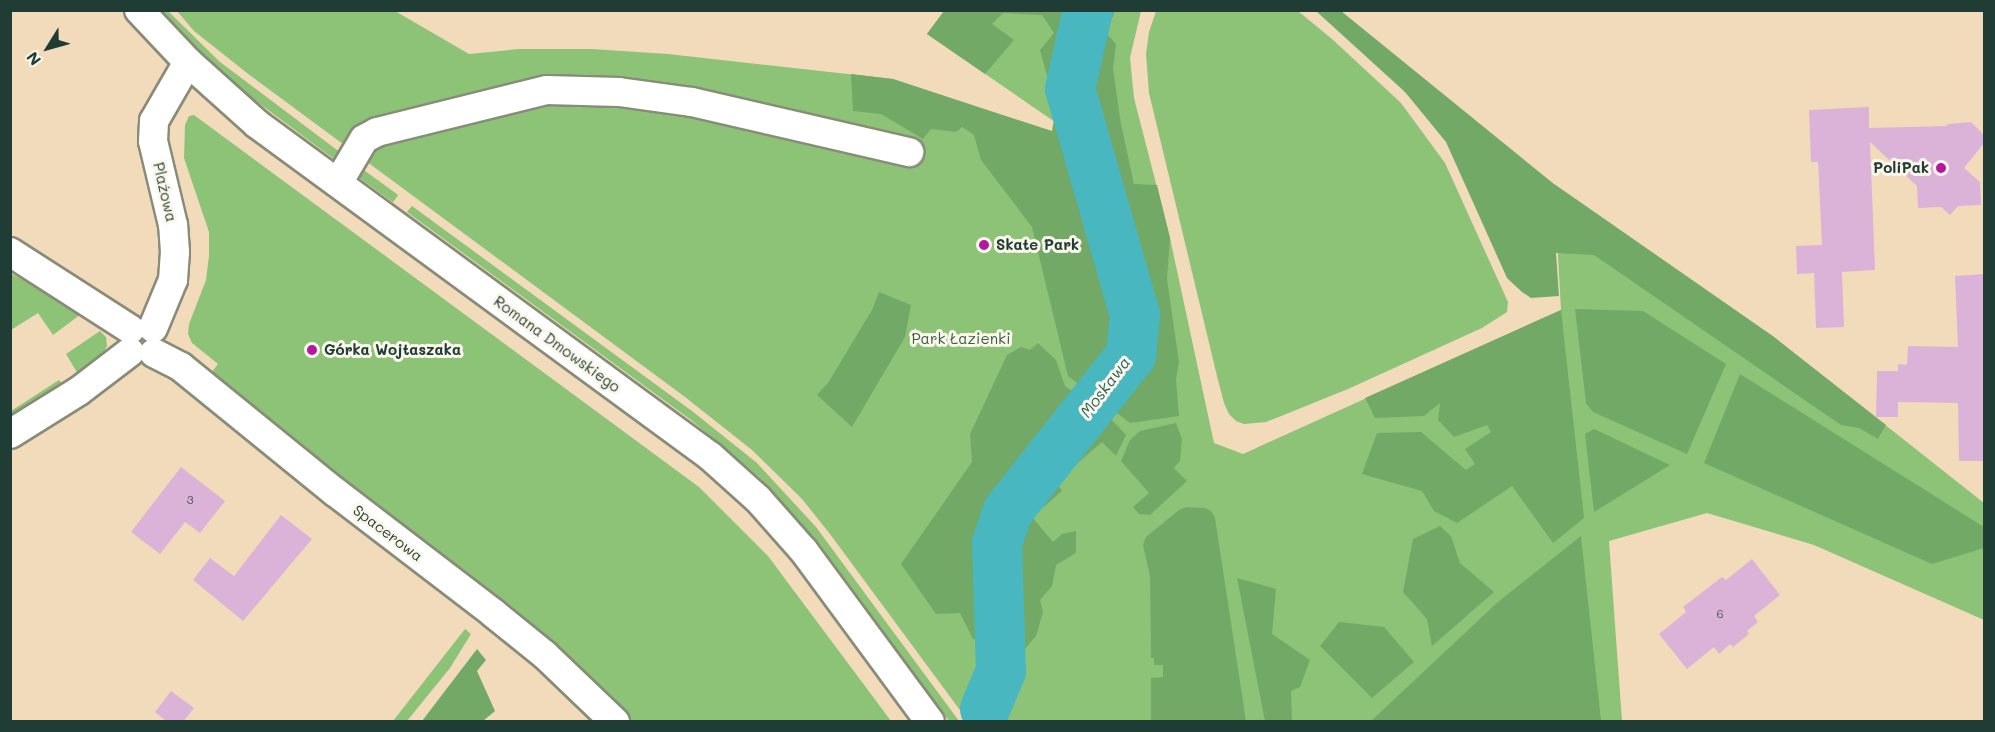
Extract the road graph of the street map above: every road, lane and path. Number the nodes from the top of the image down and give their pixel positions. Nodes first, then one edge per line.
1 (139, 10) edge
2 (188, 62) junction
3 (909, 152) dead end
4 (338, 183) junction
5 (10, 252) edge
6 (142, 341) junction
7 (10, 434) edge
8 (615, 722) edge
9 (930, 722) edge

1 - 2 street, Romana Dmowskiego
2 - 4 street, Romana Dmowskiego
2 - 6 street, Plażowa
3 - 4 street
4 - 9 street, Romana Dmowskiego
5 - 6 street, Spacerowa
6 - 7 street, Plażowa
6 - 8 street, Spacerowa

